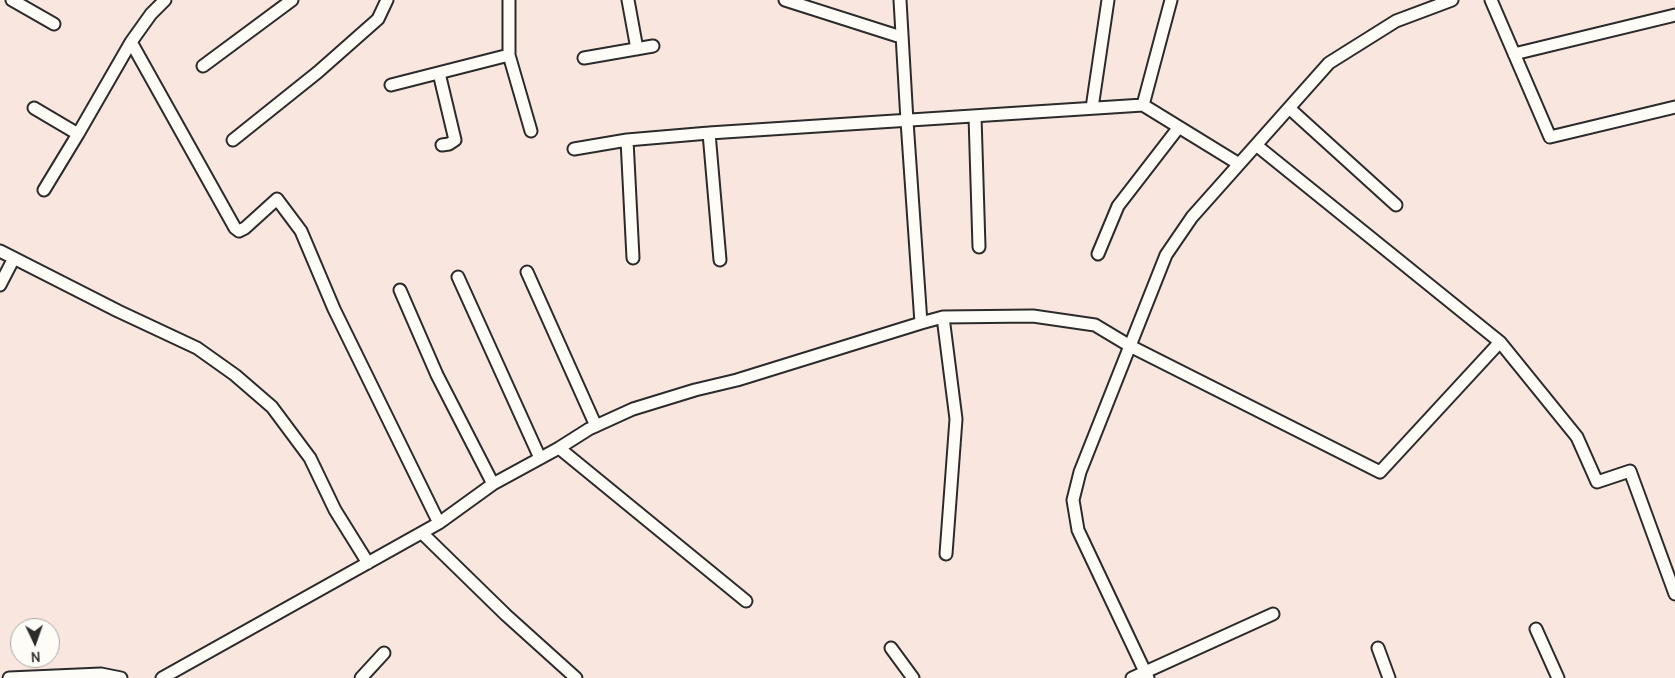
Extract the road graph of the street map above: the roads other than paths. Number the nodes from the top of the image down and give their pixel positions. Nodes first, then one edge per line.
1 (12, 0) edge
2 (165, 0) edge
3 (292, 0) edge
4 (387, 0) edge
5 (509, 0) edge
6 (628, 0) edge
7 (786, 0) edge
8 (900, 0) edge
9 (1108, 0) edge
10 (1171, 0) edge
11 (1452, 0) edge
12 (1491, 0) edge
13 (1675, 15) edge
14 (54, 24) dead end
15 (901, 37) junction
16 (131, 42) junction
17 (654, 46) dead end
18 (637, 49) junction
19 (1514, 54) junction
20 (509, 55) junction
21 (584, 58) dead end
22 (203, 66) dead end
23 (440, 73) junction
24 (391, 85) dead end
25 (1143, 105) junction
26 (1675, 107) edge
27 (34, 108) dead end
28 (1092, 108) junction
29 (1289, 108) junction
30 (975, 116) junction
31 (907, 121) junction
32 (1179, 127) junction
33 (531, 131) dead end
34 (709, 133) junction
35 (78, 134) junction
36 (232, 140) dead end
37 (627, 140) junction
38 (442, 145) dead end
39 (1256, 145) junction
40 (574, 149) dead end
41 (1239, 164) junction
42 (44, 190) dead end
43 (1396, 205) dead end
44 (979, 248) dead end
45 (0, 251) edge
46 (1098, 254) dead end
47 (14, 258) junction
48 (633, 258) dead end
49 (720, 260) dead end
50 (527, 272) dead end
51 (458, 277) dead end
52 (0, 284) edge
53 (400, 290) dead end
54 (943, 317) junction
55 (921, 322) junction
56 (1500, 342) junction
57 (1130, 346) junction
58 (596, 426) junction
59 (559, 448) junction
60 (540, 458) junction
61 (493, 484) junction
62 (439, 523) junction
63 (422, 533) junction
64 (946, 554) dead end
65 (368, 563) junction
66 (1675, 594) edge
67 (746, 601) dead end
68 (1273, 614) dead end
69 (1536, 629) dead end
70 (891, 648) dead end
71 (1378, 648) dead end
72 (384, 652) dead end
73 (1146, 675) edge
74 (9, 678) edge
75 (121, 678) edge
76 (162, 678) edge
77 (361, 678) edge
78 (576, 678) edge
79 (912, 678) edge
80 (1132, 678) edge
81 (1389, 678) edge
82 (1558, 678) edge

1 - 14 street
2 - 16 street
3 - 22 street
4 - 36 street
5 - 20 street
6 - 18 street
7 - 15 street
8 - 15 street
9 - 28 street
10 - 25 street
11 - 29 street
12 - 19 street
13 - 19 street
15 - 31 street
16 - 35 street
16 - 62 street
17 - 18 street
18 - 21 street
19 - 26 street
20 - 23 street
20 - 33 street
23 - 24 street
23 - 38 street
25 - 28 street
25 - 32 street
27 - 35 street
28 - 30 street
29 - 39 street
29 - 43 street
30 - 31 street
30 - 44 street
31 - 34 street
31 - 55 street
32 - 41 street
32 - 46 street
34 - 37 street
34 - 49 street
35 - 42 street
37 - 40 street
37 - 48 street
39 - 41 street
39 - 56 street
41 - 57 street
45 - 47 street
47 - 52 street
47 - 65 street
50 - 58 street
51 - 60 street
53 - 61 street
54 - 55 street
54 - 57 street
54 - 64 street
55 - 58 street
56 - 57 street
56 - 66 street
57 - 73 street
58 - 59 street
59 - 60 street
59 - 67 street
60 - 61 street
61 - 62 street
62 - 63 street
63 - 65 street
63 - 78 street
65 - 76 street
68 - 73 street
69 - 82 street
70 - 79 street
71 - 81 street
72 - 77 street
73 - 80 street
74 - 75 street

